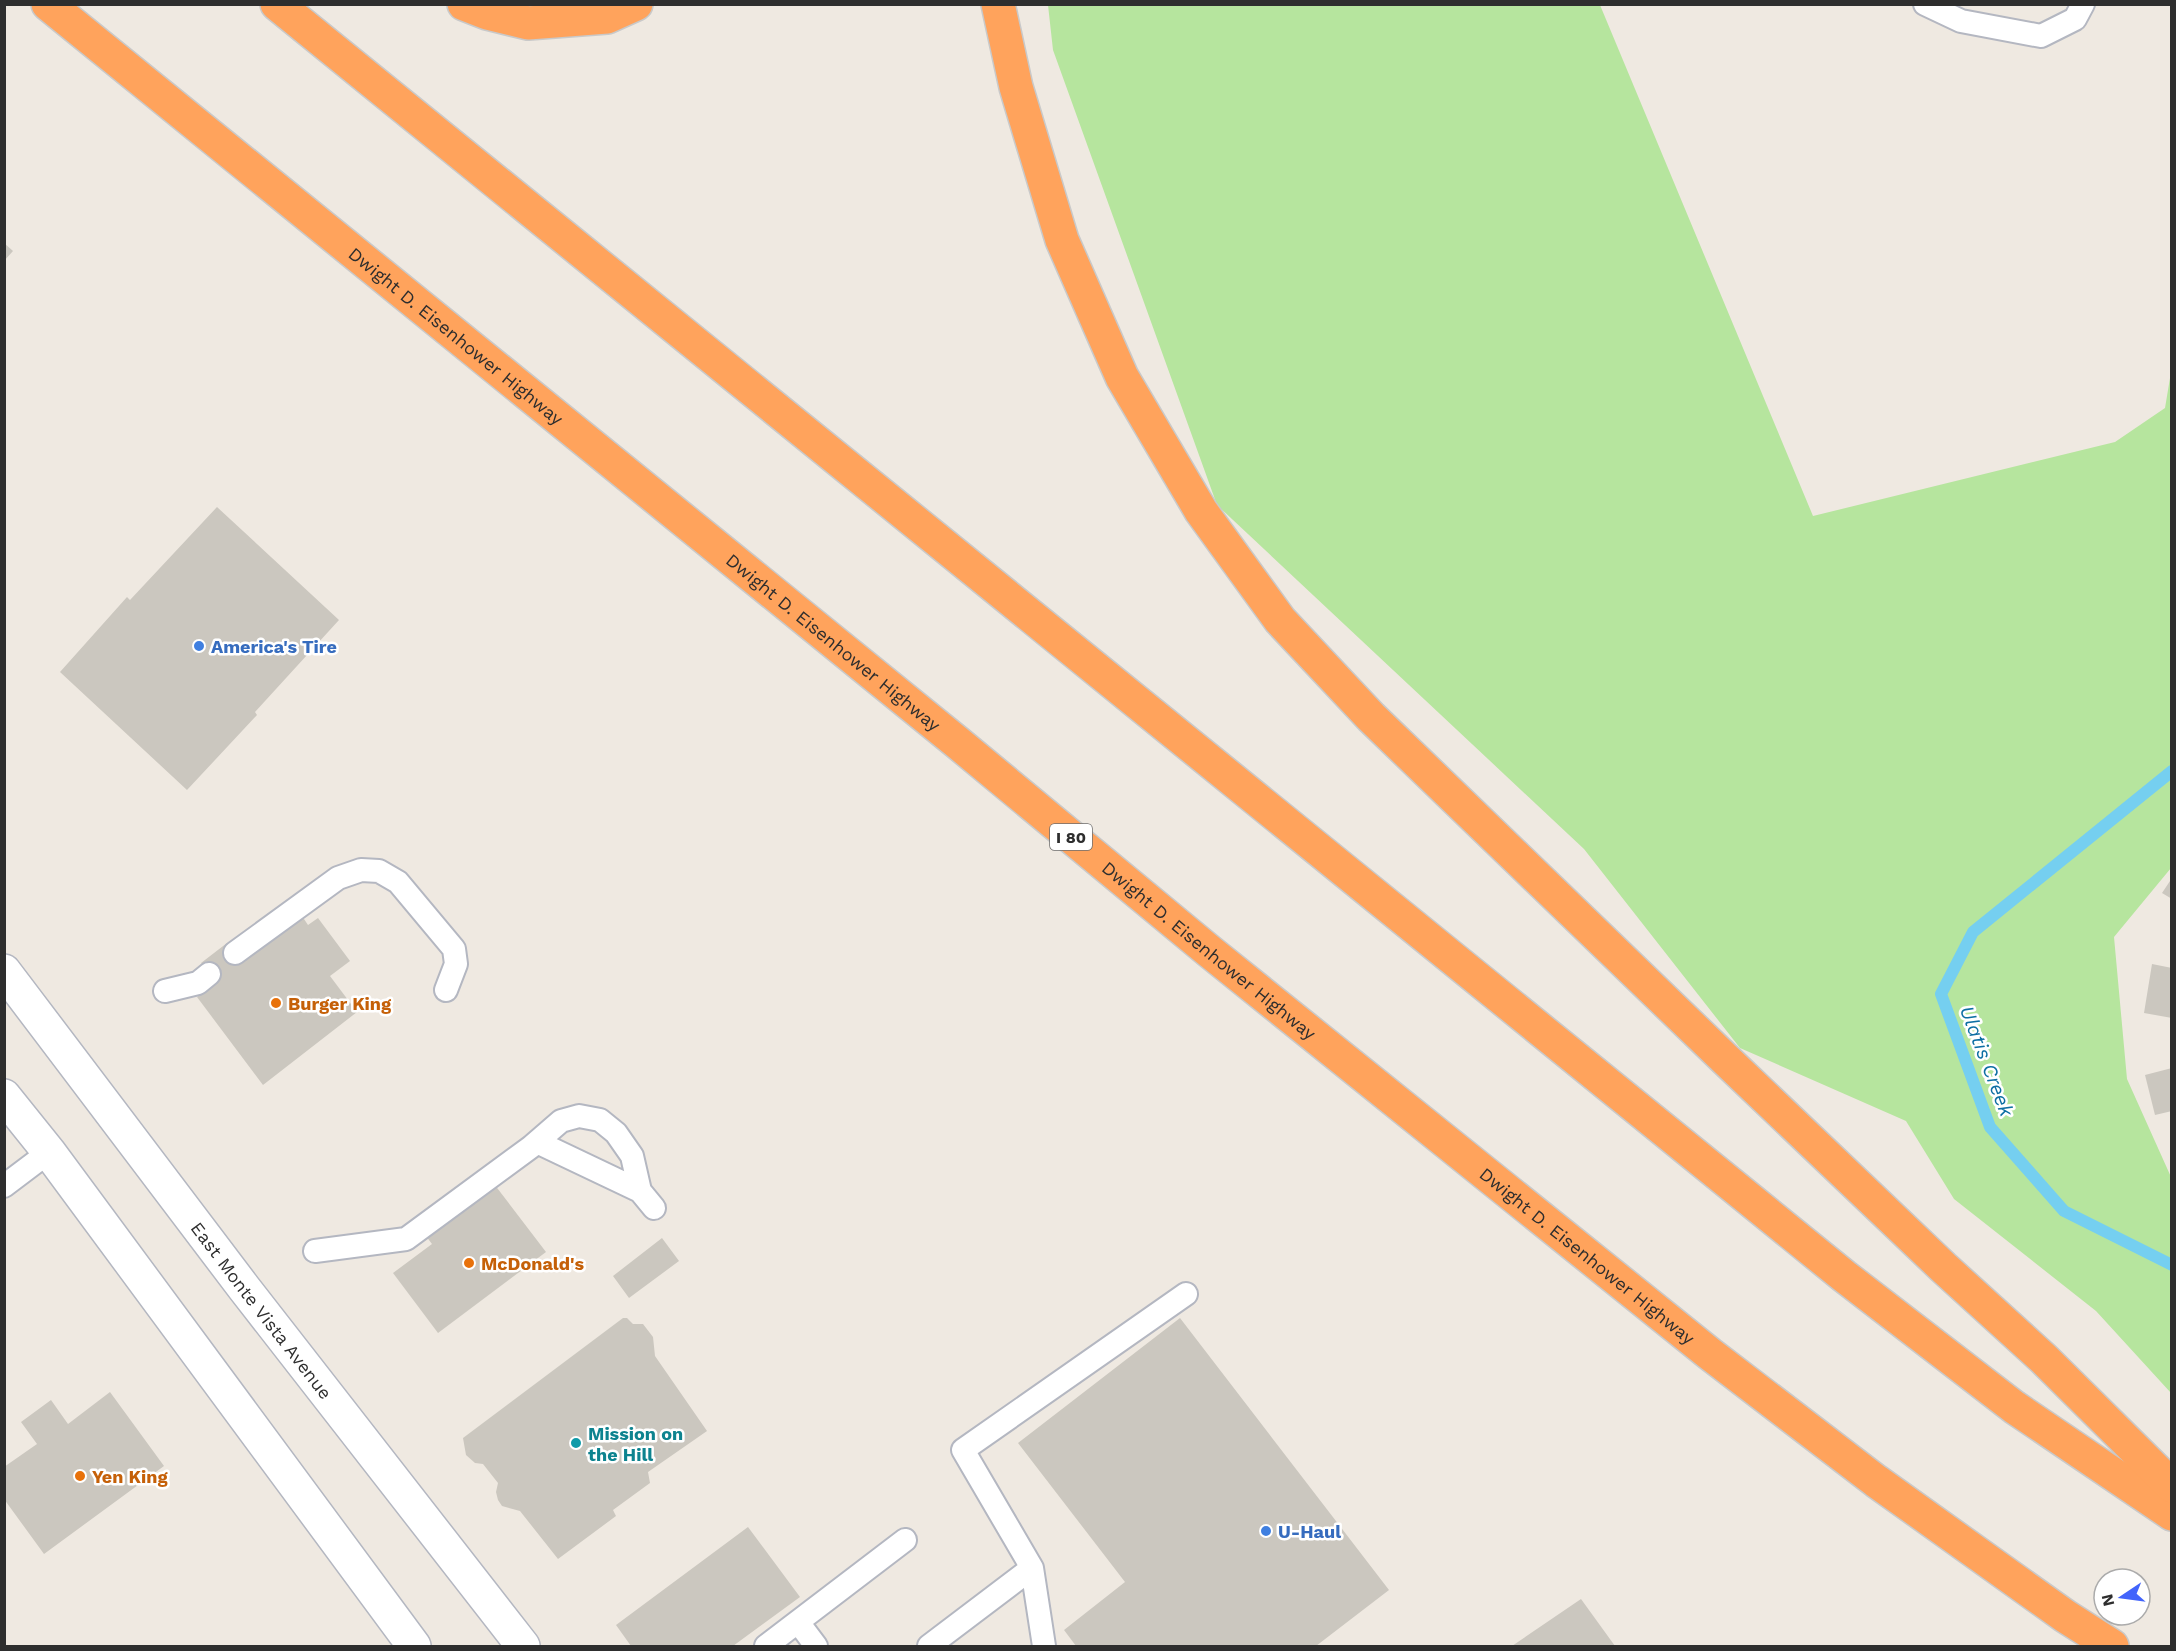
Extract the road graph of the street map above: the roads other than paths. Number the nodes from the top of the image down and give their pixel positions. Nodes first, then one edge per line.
1 (48, 4) edge
2 (277, 4) edge
3 (464, 4) edge
4 (636, 4) edge
5 (998, 4) edge
6 (1925, 4) edge
7 (2083, 4) edge
8 (235, 953) dead end
9 (4, 971) edge
10 (209, 974) dead end
11 (446, 990) dead end
12 (165, 991) dead end
13 (4, 1096) edge
14 (537, 1142) junction
15 (49, 1152) junction
16 (4, 1186) edge
17 (315, 1251) dead end
18 (1186, 1294) dead end
19 (2172, 1486) edge
20 (2172, 1514) edge
21 (905, 1540) dead end
22 (1032, 1568) junction
23 (798, 1622) junction
24 (414, 1647) edge
25 (523, 1647) edge
26 (766, 1647) edge
27 (816, 1647) edge
28 (929, 1647) edge
29 (1044, 1647) edge
30 (2112, 1647) edge

1 - 30 highway, Dwight D. Eisenhower Highway / I 80
2 - 20 highway
3 - 4 highway
5 - 19 highway
6 - 7 lane
8 - 11 lane
9 - 25 main road, East Monte Vista Avenue
10 - 12 lane
13 - 15 main road
14 - 14 lane
14 - 17 lane
15 - 16 lane
15 - 24 main road
18 - 22 lane
21 - 23 lane
22 - 28 lane
22 - 29 lane
23 - 26 lane
23 - 27 lane

